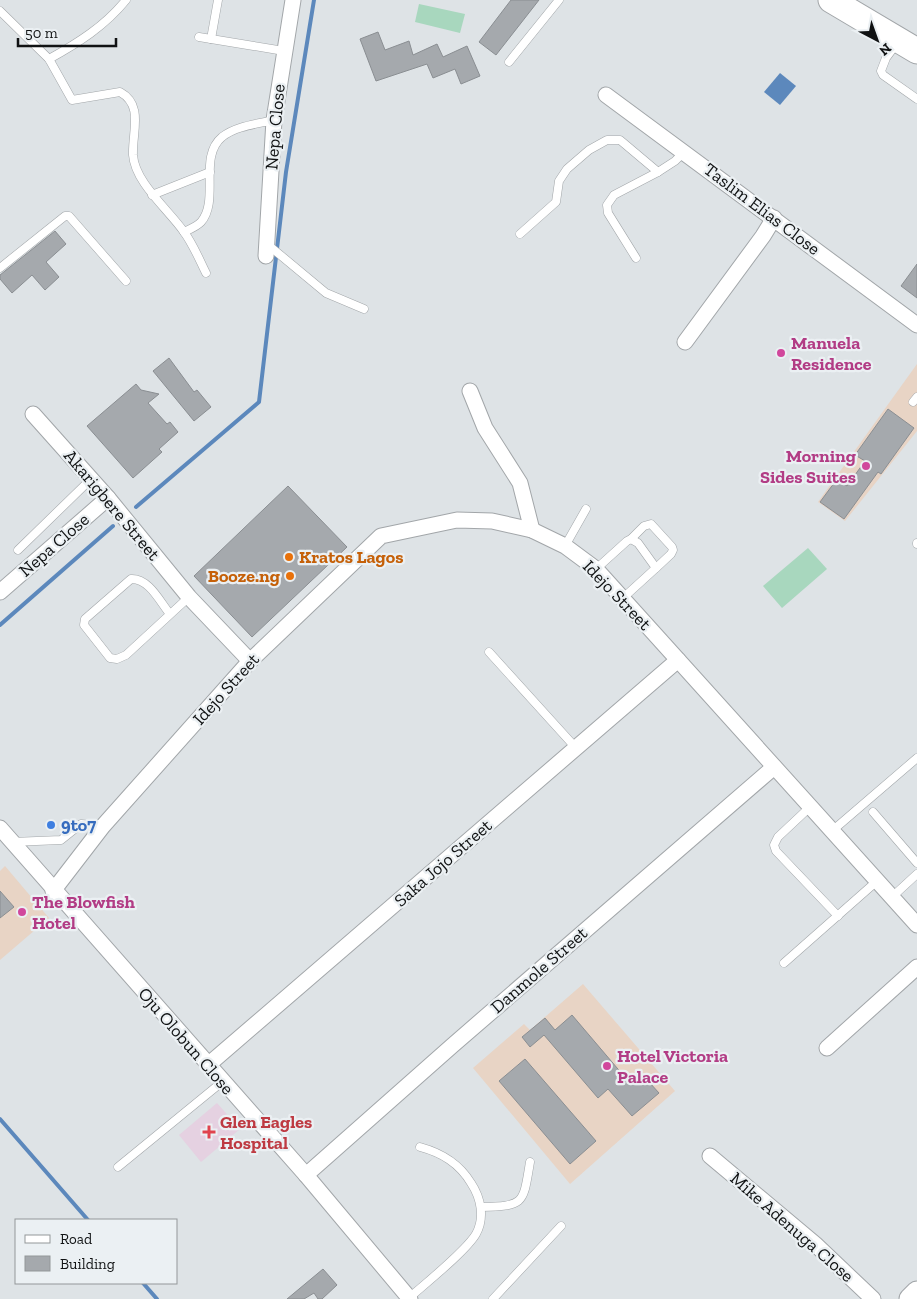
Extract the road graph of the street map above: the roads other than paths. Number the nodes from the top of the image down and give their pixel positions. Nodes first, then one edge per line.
1 (126, 0) edge
2 (218, 0) edge
3 (292, 0) edge
4 (559, 0) edge
5 (831, 0) edge
6 (865, 0) edge
7 (0, 11) edge
8 (199, 37) dead end
9 (211, 39) junction
10 (911, 40) edge
11 (284, 51) junction
12 (49, 60) junction
13 (509, 62) dead end
14 (606, 95) dead end
15 (917, 99) edge
16 (274, 120) junction
17 (685, 152) junction
18 (210, 172) junction
19 (658, 172) junction
20 (152, 195) junction
21 (774, 218) junction
22 (184, 232) junction
23 (520, 234) dead end
24 (270, 251) joint
25 (636, 258) dead end
26 (0, 268) edge
27 (206, 273) dead end
28 (126, 282) dead end
29 (364, 309) dead end
30 (917, 325) edge
31 (685, 342) dead end
32 (470, 391) dead end
33 (33, 414) dead end
34 (91, 479) junction
35 (108, 498) junction
36 (586, 509) dead end
37 (532, 530) junction
38 (631, 539) junction
39 (565, 546) junction
40 (18, 550) dead end
41 (656, 568) junction
42 (596, 569) junction
43 (0, 592) edge
44 (189, 597) junction
45 (623, 598) junction
46 (170, 614) junction
47 (489, 652) dead end
48 (678, 660) junction
49 (250, 661) junction
50 (576, 748) junction
51 (917, 758) edge
52 (774, 767) junction
53 (810, 807) junction
54 (873, 812) dead end
55 (103, 826) junction
56 (0, 828) edge
57 (832, 831) junction
58 (12, 842) junction
59 (917, 863) edge
60 (917, 874) edge
61 (877, 881) junction
62 (54, 891) junction
63 (892, 897) junction
64 (838, 916) junction
65 (917, 925) edge
66 (784, 963) dead end
67 (917, 967) edge
68 (827, 1048) dead end
69 (208, 1065) junction
70 (222, 1082) junction
71 (420, 1147) dead end
72 (710, 1156) dead end
73 (530, 1162) dead end
74 (118, 1167) dead end
75 (306, 1175) junction
76 (481, 1207) junction
77 (560, 1226) dead end
78 (917, 1292) edge
79 (410, 1299) edge
80 (493, 1299) edge
81 (874, 1299) edge
82 (910, 1299) edge

1 - 12 lane
2 - 9 lane
3 - 11 street, Nepa Close
4 - 13 lane
5 - 10 highway
6 - 10 highway
7 - 12 lane
8 - 9 lane
9 - 11 lane
10 - 15 lane
11 - 16 street, Nepa Close
12 - 20 lane
14 - 17 street, Taslim Elias Close
16 - 18 lane
16 - 24 street, Nepa Close
17 - 19 lane
17 - 21 street, Taslim Elias Close
18 - 20 lane
18 - 22 lane
19 - 23 lane
19 - 25 lane
20 - 22 lane
21 - 30 street, Taslim Elias Close
21 - 31 street
22 - 27 lane
24 - 29 lane
26 - 28 lane
32 - 37 street
33 - 34 street, Akarigbere Street
34 - 35 street, Akarigbere Street
34 - 40 lane
35 - 43 street, Nepa Close
35 - 44 street, Akarigbere Street
36 - 39 lane
37 - 39 street, Idejo Street
37 - 49 street, Idejo Street
38 - 41 lane
38 - 41 lane
38 - 42 lane
39 - 42 street, Idejo Street
41 - 45 lane
42 - 45 street, Idejo Street
44 - 46 lane
44 - 49 street, Akarigbere Street
45 - 48 street, Idejo Street
46 - 46 lane
47 - 50 lane
48 - 50 street, Saka Jojo Street
48 - 52 street, Idejo Street
49 - 55 street, Idejo Street
50 - 69 street, Saka Jojo Street
51 - 57 lane
52 - 53 street, Idejo Street
52 - 75 street, Danmole Street
53 - 57 street, Idejo Street
53 - 64 lane
54 - 59 lane
55 - 58 lane
55 - 62 street, Idejo Street
56 - 58 street, Oju Olobun Close
57 - 61 street, Idejo Street
58 - 62 street, Oju Olobun Close
60 - 63 lane
61 - 63 street, Idejo Street
61 - 64 lane
62 - 69 street, Oju Olobun Close
63 - 65 street, Idejo Street
64 - 66 lane
67 - 68 street
69 - 70 street, Oju Olobun Close
70 - 74 lane
70 - 75 street, Oju Olobun Close
71 - 76 lane
72 - 81 street, Mike Adenuga Close
73 - 76 lane
75 - 79 street, Oju Olobun Close
76 - 79 lane
77 - 80 lane
78 - 82 main road

